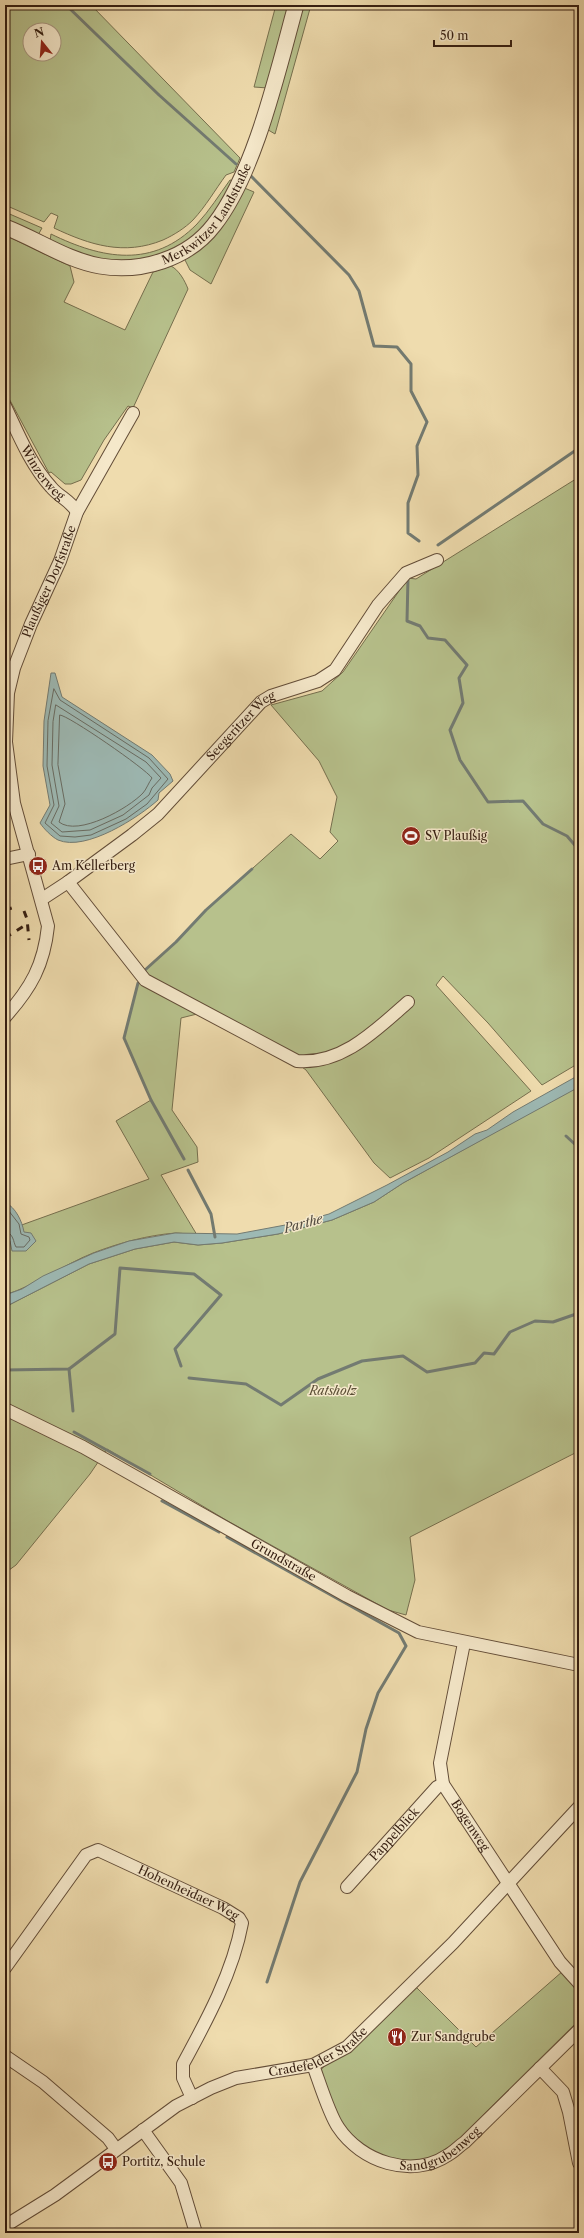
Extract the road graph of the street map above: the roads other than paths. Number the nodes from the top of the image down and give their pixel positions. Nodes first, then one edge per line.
1 (296, 5) edge
2 (5, 227) edge
3 (5, 406) edge
4 (133, 413) dead end
5 (77, 512) junction
6 (437, 560) dead end
7 (7, 775) edge
8 (29, 854) junction
9 (5, 859) edge
10 (68, 882) junction
11 (42, 899) junction
12 (408, 1002) dead end
13 (5, 1017) edge
14 (5, 1409) edge
15 (464, 1643) junction
16 (579, 1665) edge
17 (443, 1784) junction
18 (579, 1807) edge
19 (508, 1884) junction
20 (346, 1887) dead end
21 (5, 1968) edge
22 (579, 1983) edge
23 (579, 2030) edge
24 (5, 2056) edge
25 (313, 2065) junction
26 (540, 2068) junction
27 (192, 2098) junction
28 (143, 2130) junction
29 (116, 2149) junction
30 (579, 2163) edge
31 (5, 2226) edge
32 (196, 2233) edge

1 - 2 street, Merkwitzer Landstraße
3 - 5 street, Winzerweg
4 - 5 street, Plaußiger Dorfstraße
5 - 7 street, Plaußiger Dorfstraße
6 - 10 street, Seegeritzer Weg
7 - 8 street, Plaußiger Dorfstraße
8 - 9 street
8 - 11 street, Plaußiger Dorfstraße
10 - 11 street, Seegeritzer Weg
10 - 12 street
11 - 13 street, Plaußiger Dorfstraße
14 - 15 street, Grundstraße
15 - 16 street, Grundstraße
15 - 17 street, Bogenweg
17 - 19 street, Bogenweg
17 - 20 street, Pappelblick
18 - 19 street, Cradefelder Straße
19 - 22 street, Bogenweg
19 - 25 street, Cradefelder Straße
21 - 27 street, Hohenheidaer Weg
23 - 26 street, Sandgrubenweg
24 - 29 street
25 - 26 street, Sandgrubenweg
25 - 27 street, Cradefelder Straße
26 - 30 street
27 - 28 street, Cradefelder Straße
28 - 29 street, Cradefelder Straße
28 - 32 street
29 - 31 street, Cradefelder Straße

